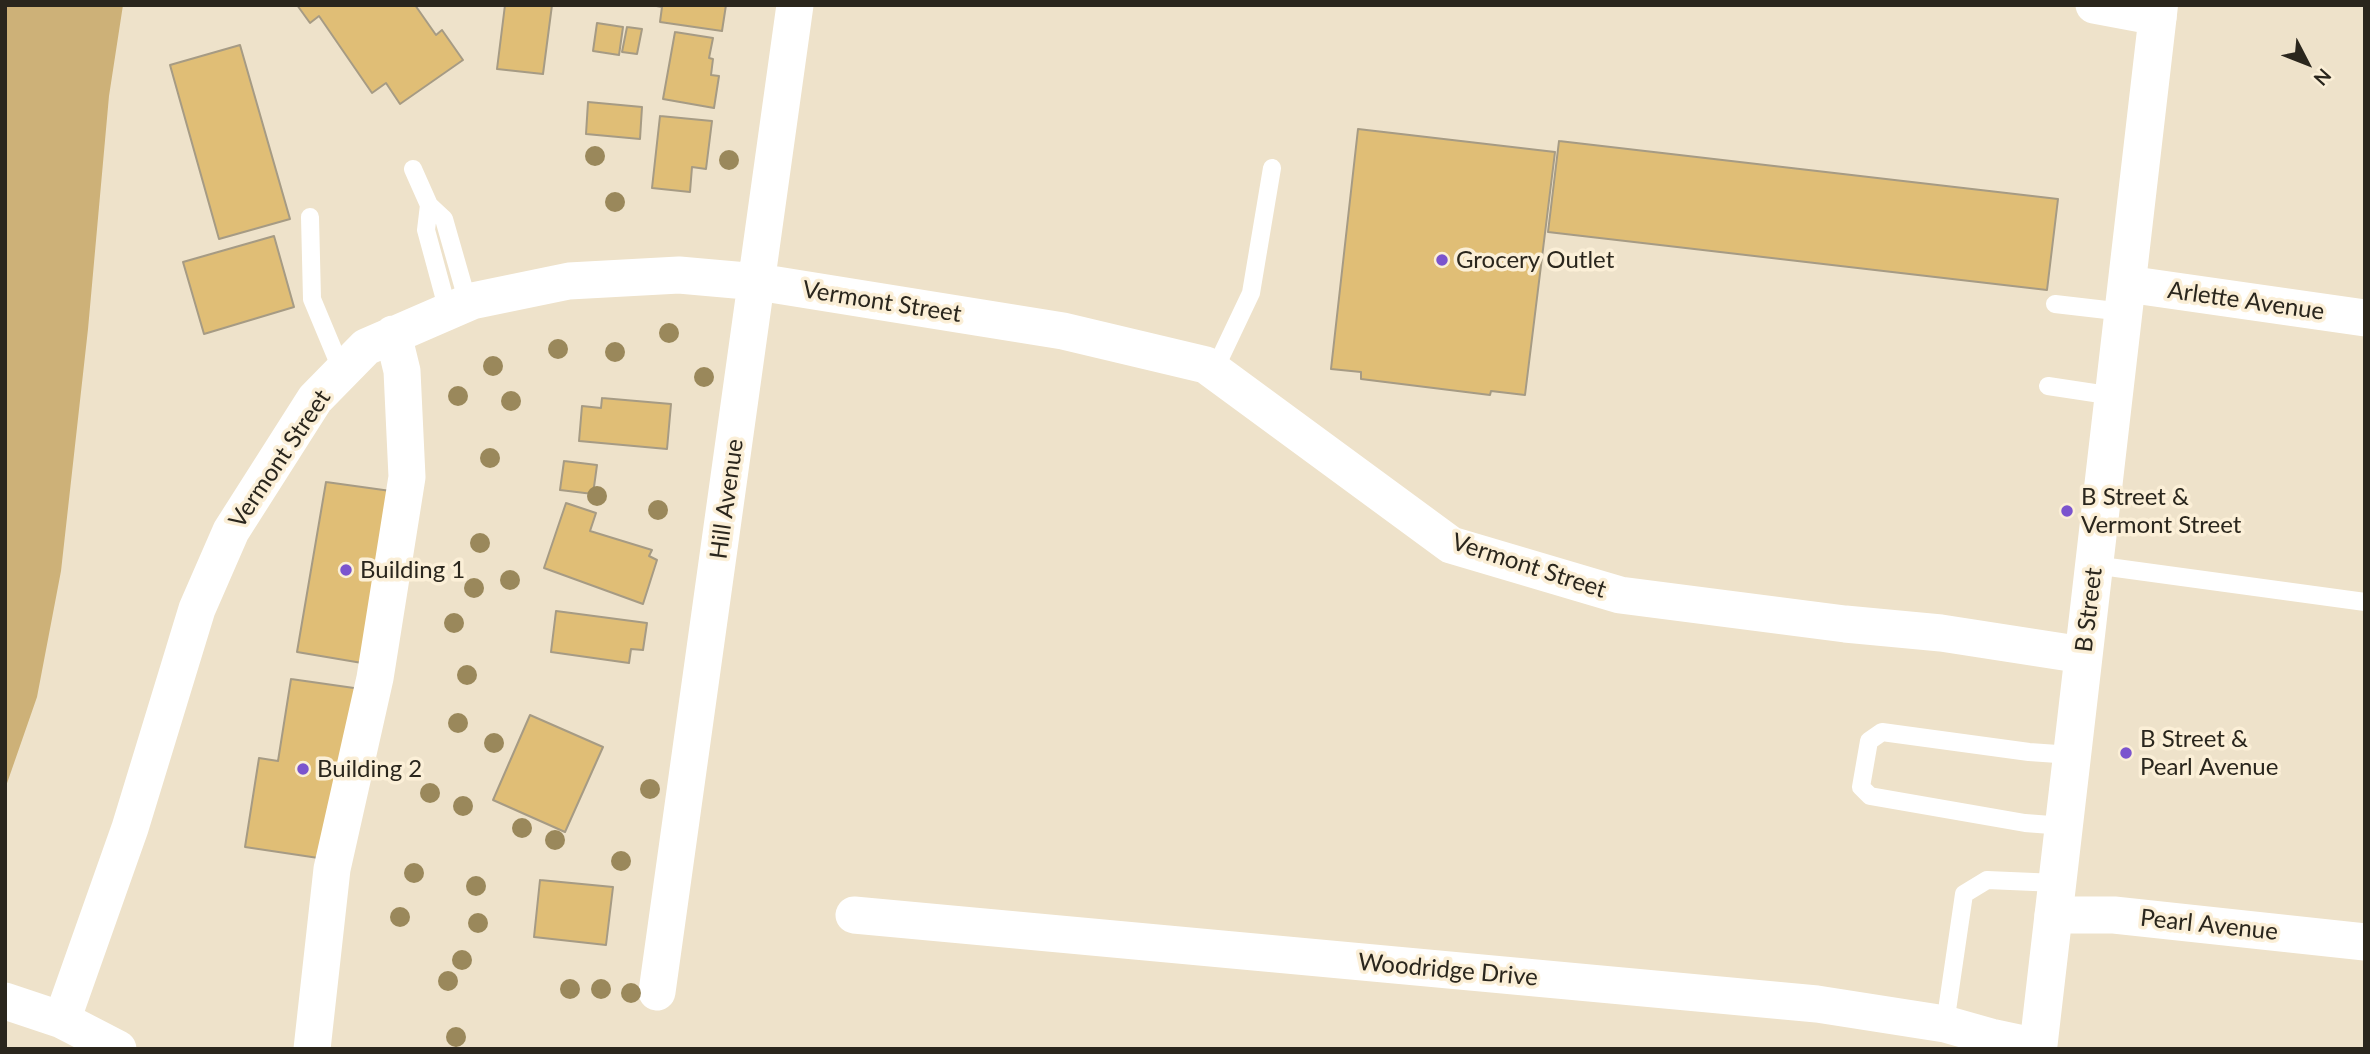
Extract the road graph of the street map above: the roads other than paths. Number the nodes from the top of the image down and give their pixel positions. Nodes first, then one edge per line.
1 (795, 5) edge
2 (2094, 5) edge
3 (2158, 11) edge
4 (1272, 168) dead end
5 (413, 169) dead end
6 (310, 217) dead end
7 (758, 282) junction
8 (2125, 298) junction
9 (2055, 304) dead end
10 (458, 307) junction
11 (2365, 318) edge
12 (393, 334) junction
13 (1214, 371) junction
14 (342, 372) junction
15 (2048, 386) dead end
16 (2114, 396) junction
17 (2094, 565) junction
18 (2365, 602) edge
19 (2083, 655) junction
20 (2072, 755) junction
21 (2064, 826) junction
22 (2055, 899) junction
23 (854, 915) dead end
24 (2365, 942) edge
25 (657, 992) dead end
26 (5, 1001) edge
27 (62, 1020) junction
28 (1945, 1024) junction
29 (2038, 1048) edge
30 (118, 1049) edge
31 (312, 1049) edge

1 - 7 street, Hill Avenue
2 - 3 street
3 - 8 street, B Street
4 - 13 lane
5 - 10 lane
6 - 14 lane
7 - 10 street, Vermont Street
7 - 13 street, Vermont Street
7 - 25 street, Hill Avenue
8 - 9 lane
8 - 11 street, Arlette Avenue
8 - 16 street, B Street
10 - 12 street, Vermont Street
12 - 14 street, Vermont Street
12 - 31 street
13 - 19 street, Vermont Street
14 - 27 street, Vermont Street
15 - 16 lane
16 - 17 street, B Street
17 - 18 lane
17 - 19 street, B Street
19 - 20 street, B Street
20 - 21 street, B Street
20 - 21 lane
21 - 22 street, B Street
22 - 24 street, Pearl Avenue
22 - 28 lane
22 - 29 street, B Street
23 - 28 street, Woodridge Drive
26 - 27 street
27 - 30 street
28 - 29 street, Woodridge Drive

